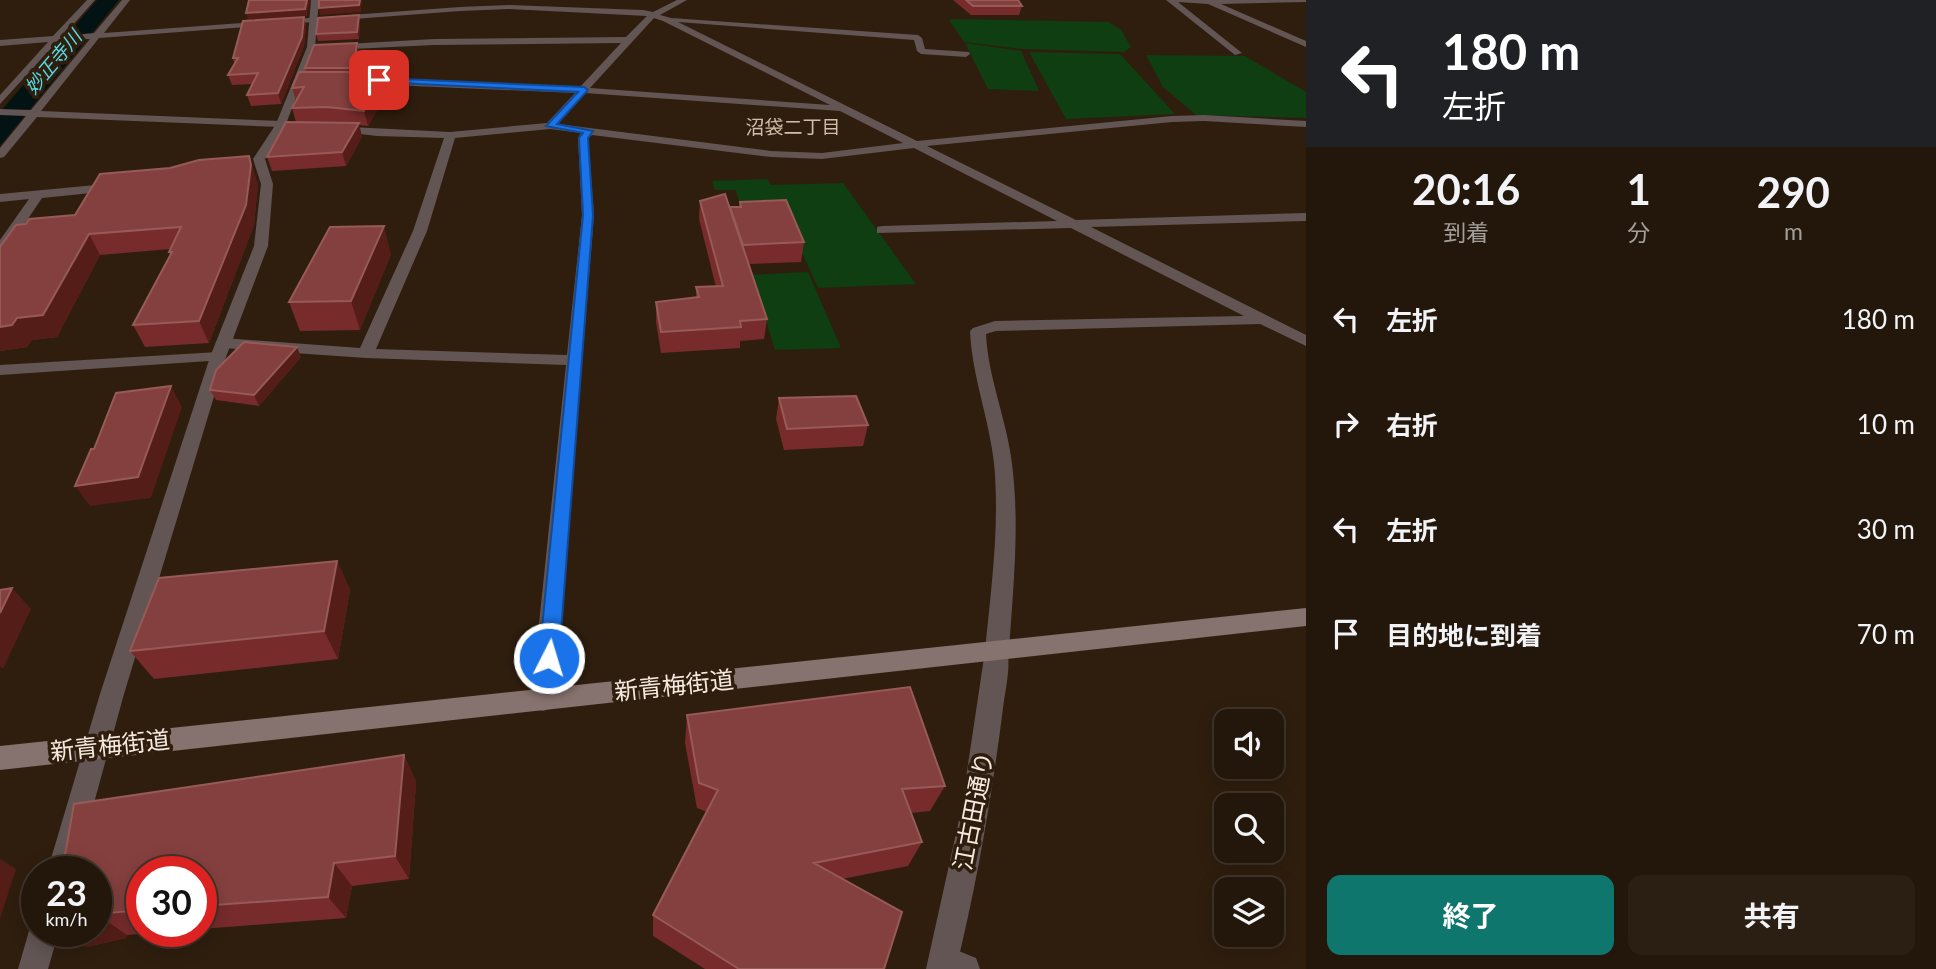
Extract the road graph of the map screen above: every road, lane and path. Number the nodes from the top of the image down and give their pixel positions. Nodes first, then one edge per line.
1 (90, 0) edge
2 (126, 0) edge
3 (315, 0) edge
4 (683, 0) edge
5 (1170, 0) edge
6 (1177, 0) edge
7 (1306, 0) edge
8 (1209, 2) junction
9 (1259, 3) junction
10 (1283, 9) dead end
11 (660, 16) junction
12 (314, 19) junction
13 (93, 36) junction
14 (60, 38) junction
15 (628, 40) junction
16 (0, 43) edge
17 (1306, 44) edge
18 (312, 47) junction
19 (1238, 53) dead end
20 (966, 54) dead end
21 (313, 80) edge
22 (341, 80) edge
23 (299, 81) junction
24 (584, 90) junction
25 (0, 101) edge
26 (848, 110) junction
27 (0, 112) edge
28 (29, 113) junction
29 (1306, 124) edge
30 (550, 126) junction
31 (283, 128) junction
32 (318, 128) edge
33 (589, 131) junction
34 (450, 135) junction
35 (918, 145) junction
36 (0, 155) edge
37 (136, 185) edge
38 (38, 195) junction
39 (0, 198) edge
40 (1306, 217) edge
41 (1074, 224) junction
42 (882, 230) dead end
43 (0, 250) edge
44 (1264, 320) junction
45 (1306, 341) edge
46 (221, 350) junction
47 (366, 353) junction
48 (575, 360) junction
49 (0, 370) edge
50 (1306, 617) edge
51 (997, 651) junction
52 (543, 700) junction
53 (98, 748) junction
54 (0, 758) edge
55 (66, 856) edge
56 (39, 947) edge
57 (950, 966) edge
58 (33, 969) edge

1 - 14 street
2 - 13 street
3 - 12 street
4 - 11 street
5 - 19 street
6 - 8 street
7 - 9 street
8 - 9 street
8 - 17 street
9 - 10 street
11 - 12 street
11 - 15 street
11 - 20 street
11 - 26 street
12 - 13 street
12 - 18 street
13 - 14 street
13 - 28 street
14 - 16 street
14 - 25 street
15 - 18 street
15 - 24 street
18 - 23 street
21 - 23 street
22 - 24 street
23 - 31 street
24 - 26 street
24 - 30 street
26 - 35 street
27 - 28 street
28 - 31 street
28 - 36 street
29 - 35 street
30 - 33 street
30 - 34 street
31 - 46 street
32 - 34 street
33 - 35 street
33 - 48 street
34 - 47 street
35 - 41 street
37 - 38 street
38 - 39 street
38 - 43 street
40 - 41 street
41 - 42 street
41 - 44 street
44 - 45 street
44 - 51 street, 江古田通り
46 - 47 street
46 - 49 street
46 - 53 street
47 - 48 street
48 - 52 street
50 - 51 main road, 新青梅街道
51 - 52 main road, 新青梅街道
51 - 57 street, 江古田通り
52 - 53 main road, 新青梅街道
53 - 54 main road, 新青梅街道
53 - 55 street
56 - 58 street

